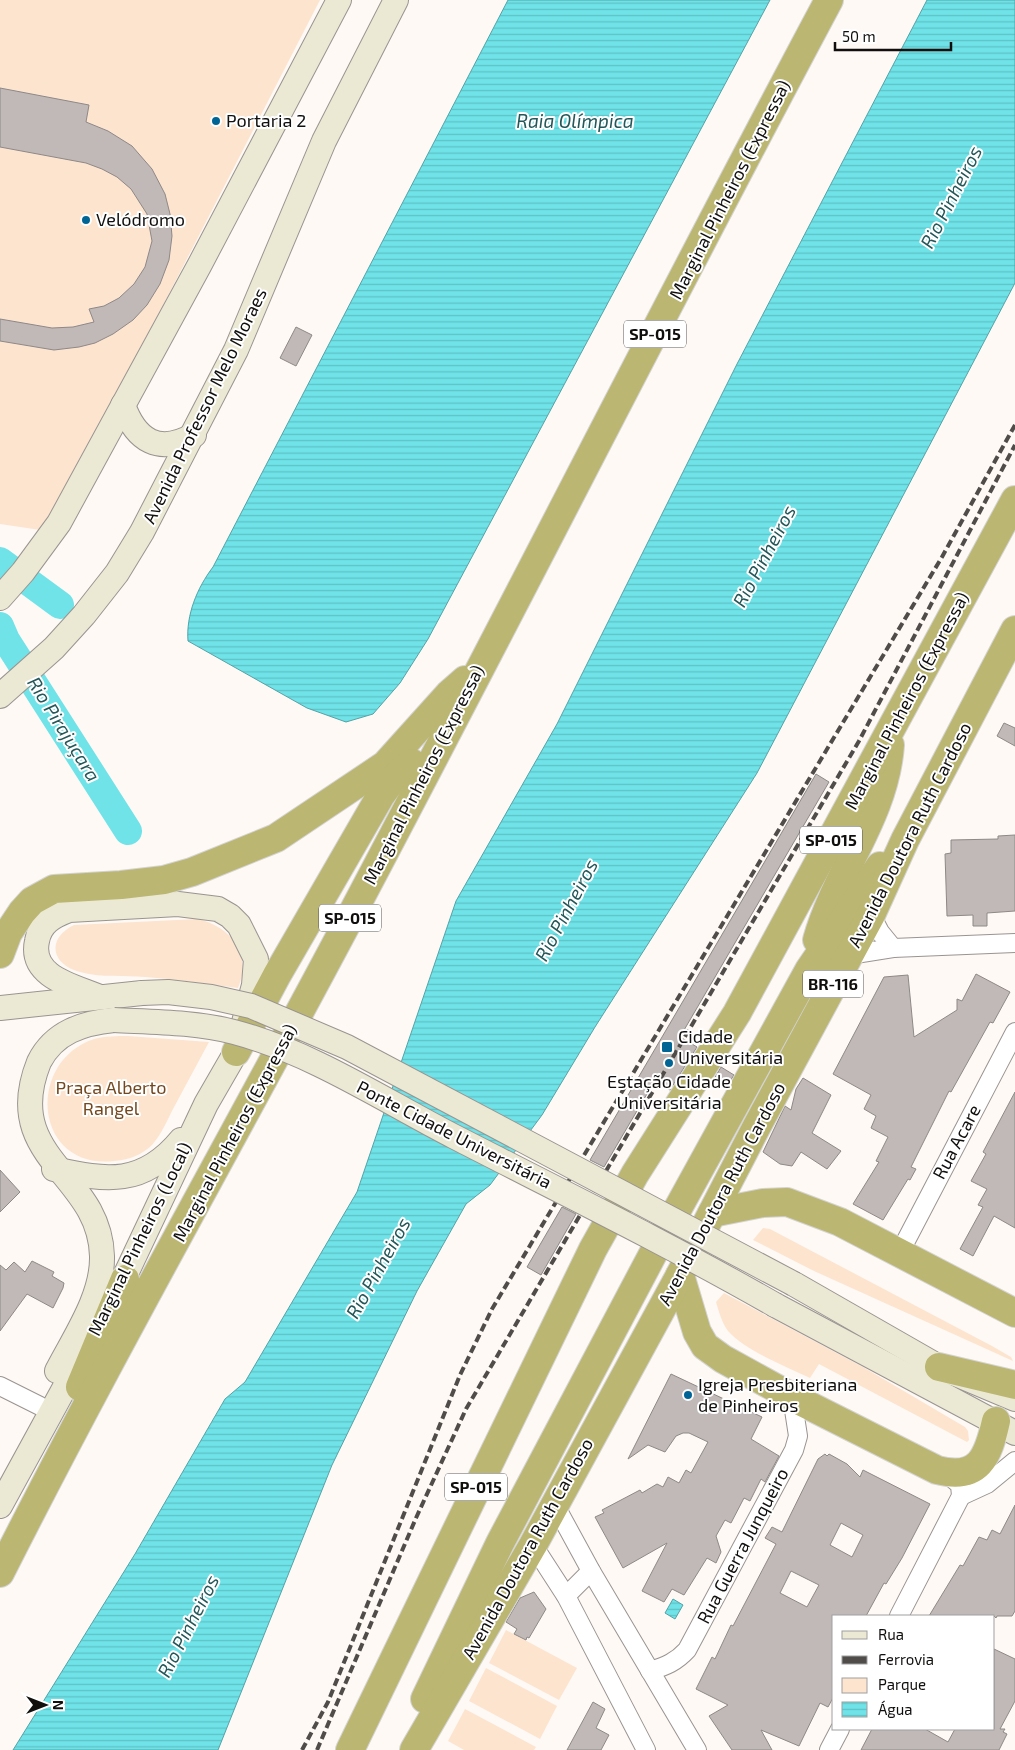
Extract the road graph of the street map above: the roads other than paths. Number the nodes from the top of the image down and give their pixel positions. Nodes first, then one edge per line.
1 (339, 0) edge
2 (396, 0) edge
3 (829, 0) edge
4 (123, 405) junction
5 (194, 435) junction
6 (1015, 500) edge
7 (0, 598) edge
8 (1015, 630) edge
9 (480, 668) junction
10 (0, 696) edge
11 (891, 732) junction
12 (441, 746) junction
13 (905, 840) junction
14 (871, 915) junction
15 (1015, 943) edge
16 (893, 948) junction
17 (0, 954) edge
18 (849, 955) junction
19 (809, 970) junction
20 (100, 997) junction
21 (0, 1008) edge
22 (1015, 1032) edge
23 (236, 1052) junction
24 (206, 1104) junction
25 (54, 1169) junction
26 (712, 1213) junction
27 (900, 1252) junction
28 (680, 1275) junction
29 (125, 1279) junction
30 (1015, 1313) edge
31 (939, 1367) junction
32 (1015, 1385) edge
33 (0, 1386) edge
34 (792, 1398) junction
35 (1015, 1400) edge
36 (40, 1406) junction
37 (1005, 1427) edge
38 (1015, 1461) edge
39 (946, 1473) junction
40 (0, 1478) edge
41 (40, 1494) junction
42 (961, 1496) junction
43 (554, 1505) junction
44 (0, 1506) edge
45 (533, 1545) junction
46 (591, 1571) junction
47 (0, 1573) edge
48 (566, 1596) junction
49 (900, 1615) edge
50 (650, 1670) junction
51 (839, 1730) edge
52 (350, 1750) edge
53 (403, 1750) edge
54 (414, 1750) edge
55 (646, 1750) edge
56 (697, 1750) edge
57 (828, 1750) edge

1 - 4 main road
2 - 5 main road, Avenida Professor Melo Moraes
3 - 9 highway, Marginal Pinheiros (Expressa) / SP-015
4 - 5 main road
4 - 7 main road
5 - 10 main road, Avenida Professor Melo Moraes
6 - 11 highway, Marginal Pinheiros (Expressa) / SP-015
8 - 13 highway, Avenida Doutora Ruth Cardoso / BR-116
9 - 12 highway, Marginal Pinheiros (Expressa) / SP-015
9 - 17 highway
11 - 19 highway
11 - 52 highway, Marginal Pinheiros (Expressa) / SP-015
12 - 23 highway
12 - 41 highway, Marginal Pinheiros (Expressa) / SP-015
13 - 14 highway, Avenida Doutora Ruth Cardoso / BR-116
13 - 19 highway
14 - 16 street
14 - 18 highway, Avenida Doutora Ruth Cardoso / BR-116
15 - 16 street
16 - 18 street
18 - 26 highway, Avenida Doutora Ruth Cardoso / BR-116
19 - 53 highway
20 - 21 main road, Ponte Cidade Universitária
20 - 23 main road, Marginal Pinheiros (Local)
20 - 31 main road, Ponte Cidade Universitária, bridge
22 - 27 street, Rua Acare
23 - 24 main road, Marginal Pinheiros (Local)
24 - 25 main road
24 - 29 main road, Marginal Pinheiros (Local)
25 - 36 main road, Ponte Cidade Universitária
25 - 37 main road, Ponte Cidade Universitária, bridge
26 - 27 highway
26 - 28 highway, Avenida Doutora Ruth Cardoso / BR-116
27 - 30 highway
28 - 34 highway
28 - 43 highway, Avenida Doutora Ruth Cardoso
29 - 41 highway
29 - 44 main road, Marginal Pinheiros (Local)
31 - 32 highway
31 - 35 main road, Ponte Cidade Universitária
33 - 36 street
34 - 39 highway
34 - 50 street, Rua Guerra Junqueiro
36 - 40 main road, Ponte Cidade Universitária
37 - 39 highway
38 - 42 street
39 - 42 street
41 - 47 highway, Marginal Pinheiros (Expressa) / SP-015
42 - 49 street
43 - 45 highway, Avenida Doutora Ruth Cardoso
43 - 46 street
45 - 48 street
45 - 54 highway, Avenida Doutora Ruth Cardoso
46 - 48 street
46 - 50 street
48 - 55 street
50 - 56 street
51 - 57 street

